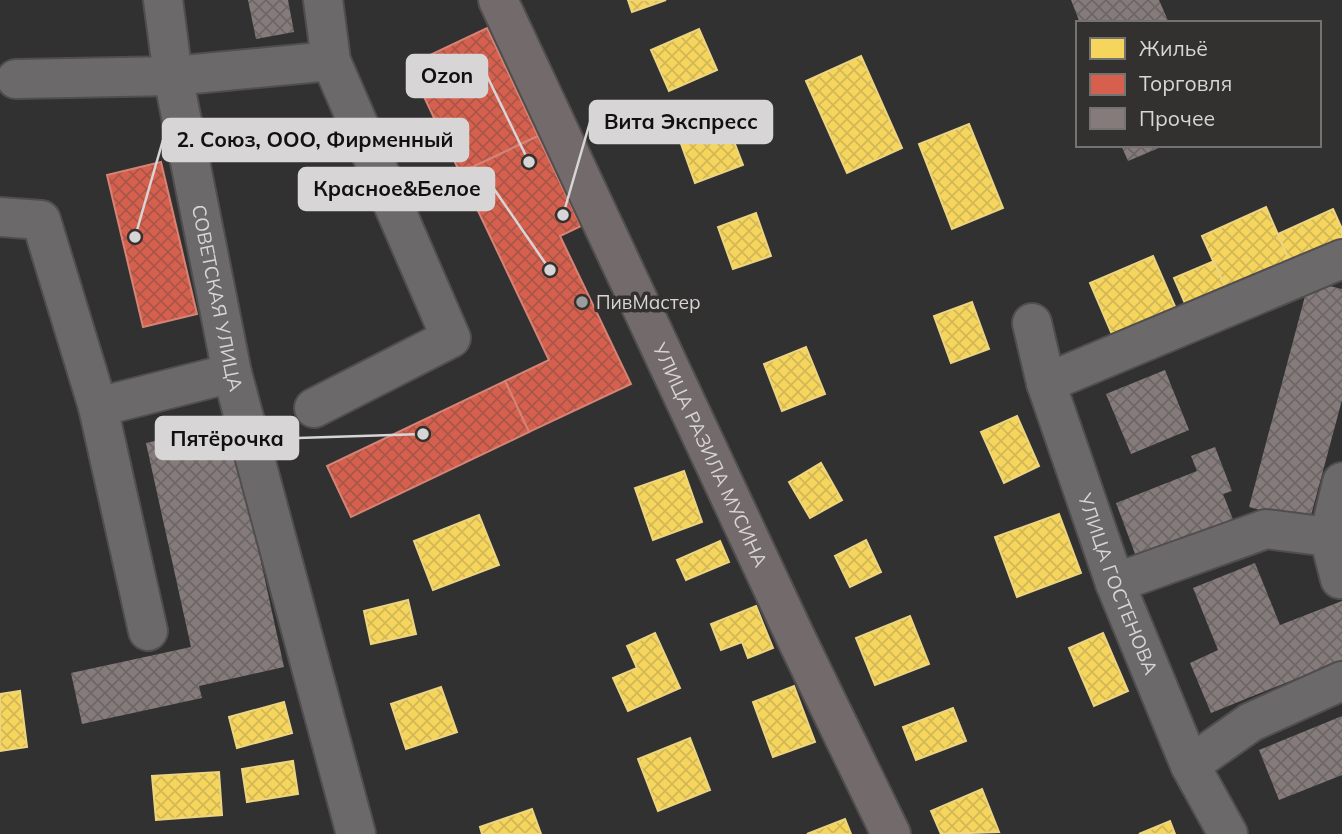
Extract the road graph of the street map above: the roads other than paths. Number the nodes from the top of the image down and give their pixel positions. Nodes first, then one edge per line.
1 (163, 0) edge
2 (323, 0) edge
3 (498, 0) edge
4 (331, 61) junction
5 (173, 76) junction
6 (16, 79) dead end
7 (0, 217) edge
8 (1342, 259) edge
9 (1032, 323) dead end
10 (232, 373) junction
11 (1046, 383) junction
12 (98, 407) junction
13 (314, 408) dead end
14 (1342, 482) edge
15 (1335, 536) edge
16 (1339, 579) dead end
17 (1115, 583) junction
18 (148, 631) dead end
19 (1342, 681) edge
20 (1191, 765) junction
21 (356, 834) edge
22 (891, 834) edge
23 (1228, 834) edge

1 - 5 street, СОВЕТСКАЯ УЛИЦА
2 - 4 street
3 - 22 main road, УЛИЦА РАЗИЛА МУСИНА
4 - 5 street
4 - 13 street
5 - 6 street
5 - 10 street, СОВЕТСКАЯ УЛИЦА
7 - 12 street
8 - 11 street
9 - 11 street, УЛИЦА ГОСТЕНОВА
10 - 12 street
10 - 21 street, СОВЕТСКАЯ УЛИЦА
11 - 17 street, УЛИЦА ГОСТЕНОВА
12 - 18 street
14 - 15 street
15 - 16 street
15 - 17 street
17 - 20 street, УЛИЦА ГОСТЕНОВА
19 - 20 street
20 - 23 street, УЛИЦА ГОСТЕНОВА

